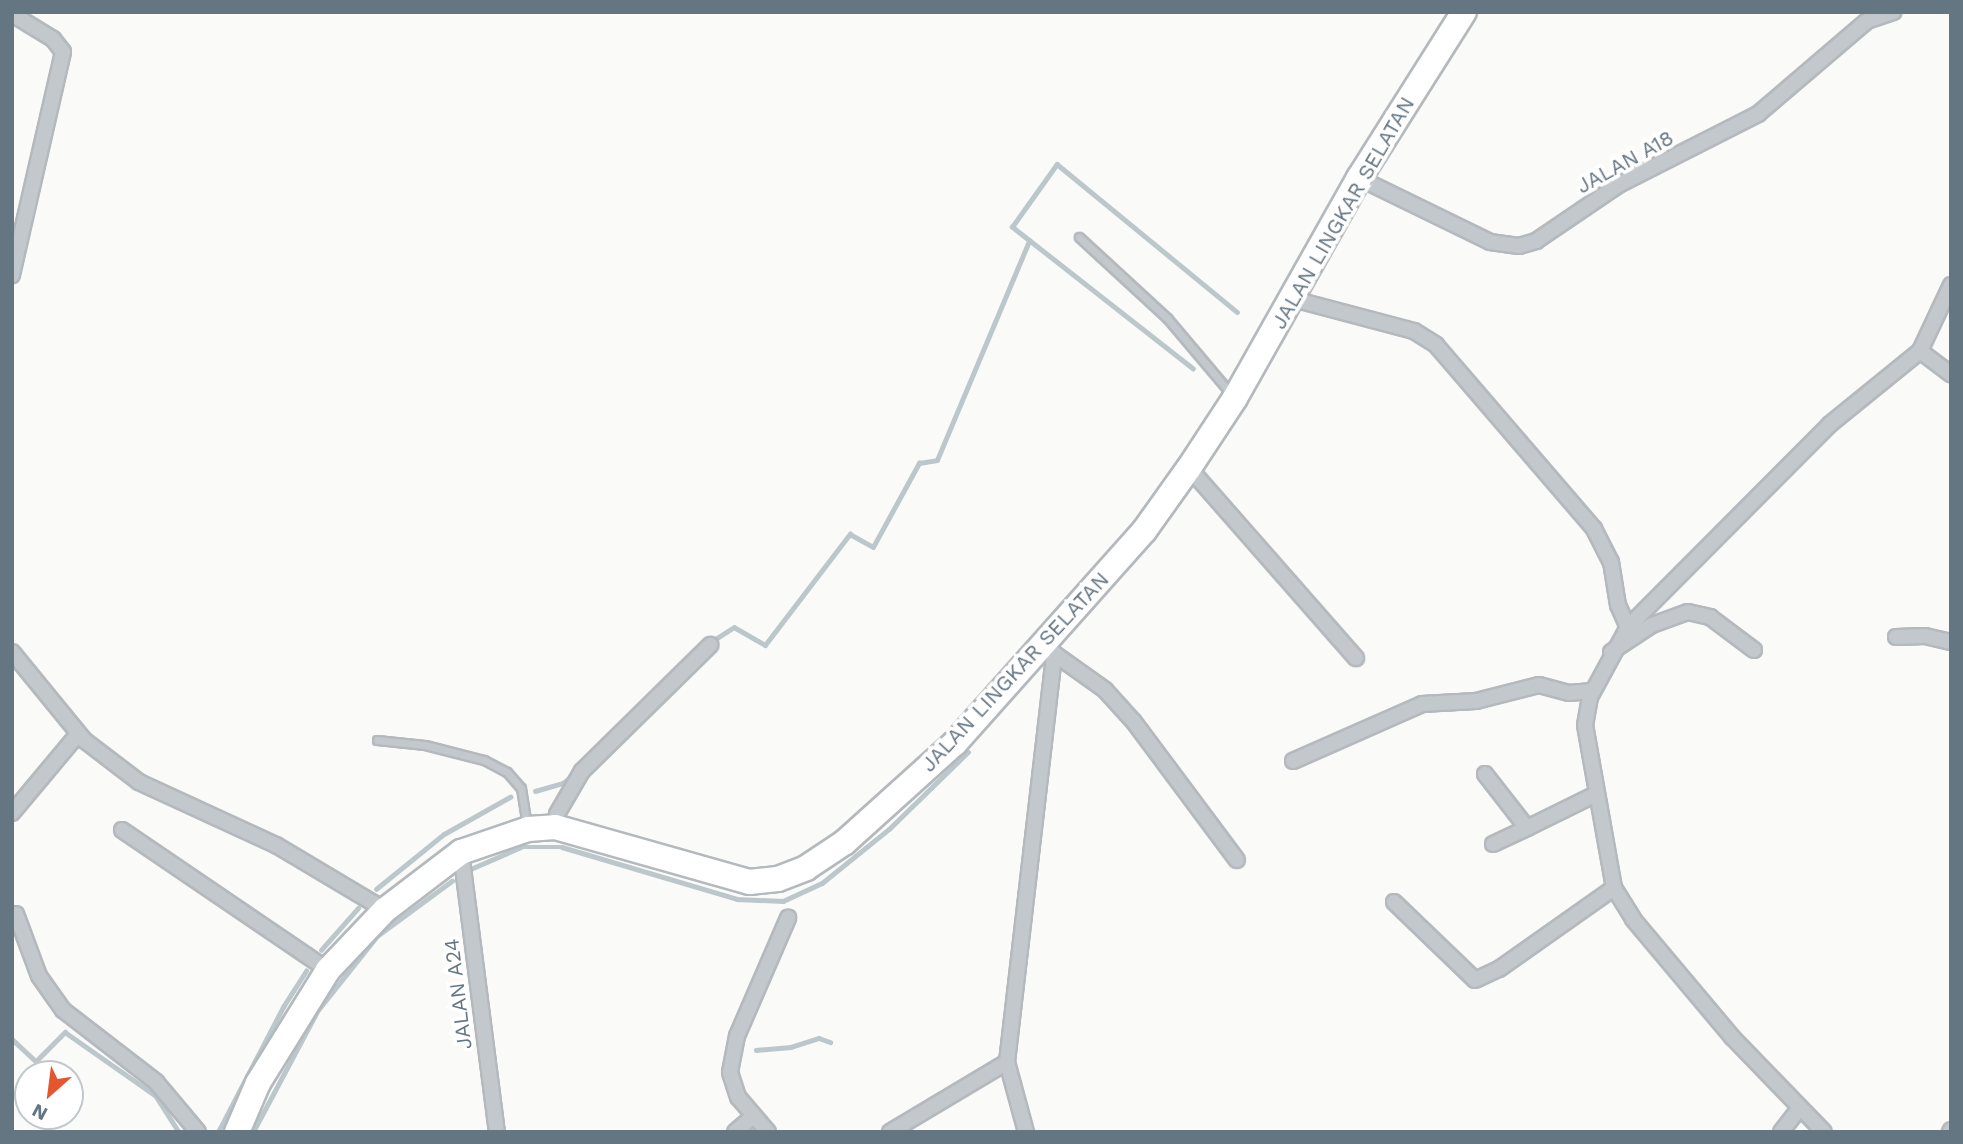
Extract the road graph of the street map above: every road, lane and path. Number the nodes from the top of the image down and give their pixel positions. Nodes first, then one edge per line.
1 (1464, 12) edge
2 (1893, 12) edge
3 (12, 14) edge
4 (1359, 178) junction
5 (1079, 237) dead end
6 (12, 275) edge
7 (1951, 285) edge
8 (1293, 299) junction
9 (1944, 323) edge
10 (1920, 351) junction
11 (1951, 374) edge
12 (1235, 398) junction
13 (1189, 468) junction
14 (1628, 627) junction
15 (1896, 637) dead end
16 (1951, 642) edge
17 (710, 645) dead end
18 (1754, 650) dead end
19 (1050, 651) junction
20 (12, 652) edge
21 (1611, 652) junction
22 (1356, 657) dead end
23 (1592, 691) junction
24 (78, 734) junction
25 (377, 740) dead end
26 (1293, 761) dead end
27 (1486, 774) dead end
28 (1596, 794) junction
29 (12, 813) edge
30 (555, 828) junction
31 (1527, 828) junction
32 (122, 830) dead end
33 (528, 830) junction
34 (1493, 844) dead end
35 (461, 852) junction
36 (1237, 860) dead end
37 (1614, 888) junction
38 (1394, 902) dead end
39 (384, 910) junction
40 (16, 914) dead end
41 (788, 918) dead end
42 (328, 970) junction
43 (1007, 1062) junction
44 (1799, 1109) junction
45 (752, 1116) junction
46 (198, 1132) edge
47 (237, 1132) edge
48 (497, 1132) edge
49 (735, 1132) edge
50 (768, 1132) edge
51 (890, 1132) edge
52 (1026, 1132) edge
53 (1781, 1132) edge
54 (1824, 1132) edge

1 - 4 highway, JALAN LINGKAR SELATAN
2 - 4 street, JALAN A18
3 - 6 street
4 - 8 highway, JALAN LINGKAR SELATAN
5 - 12 lane
7 - 9 street
8 - 12 highway, JALAN LINGKAR SELATAN
8 - 14 street
9 - 10 street
10 - 11 street
10 - 14 street
12 - 13 highway, JALAN LINGKAR SELATAN
13 - 19 highway, JALAN LINGKAR SELATAN
13 - 22 street
14 - 21 street
15 - 16 street
17 - 30 street
18 - 21 street
19 - 30 highway, JALAN LINGKAR SELATAN
19 - 36 street
19 - 43 street
20 - 24 street
21 - 23 street
23 - 26 street
23 - 28 street
24 - 29 street
24 - 39 street
25 - 33 lane
27 - 31 street
28 - 31 street
28 - 37 street
30 - 33 highway, JALAN LINGKAR SELATAN
31 - 34 street
32 - 42 street
33 - 35 highway, JALAN LINGKAR SELATAN
35 - 39 highway, JALAN LINGKAR SELATAN
35 - 48 street, JALAN A24
37 - 38 street
37 - 44 street
39 - 42 highway, JALAN LINGKAR SELATAN
40 - 46 street
41 - 45 street
42 - 47 highway, JALAN LINGKAR SELATAN
43 - 51 street
43 - 52 street
44 - 53 street
44 - 54 street
45 - 49 street
45 - 50 street

